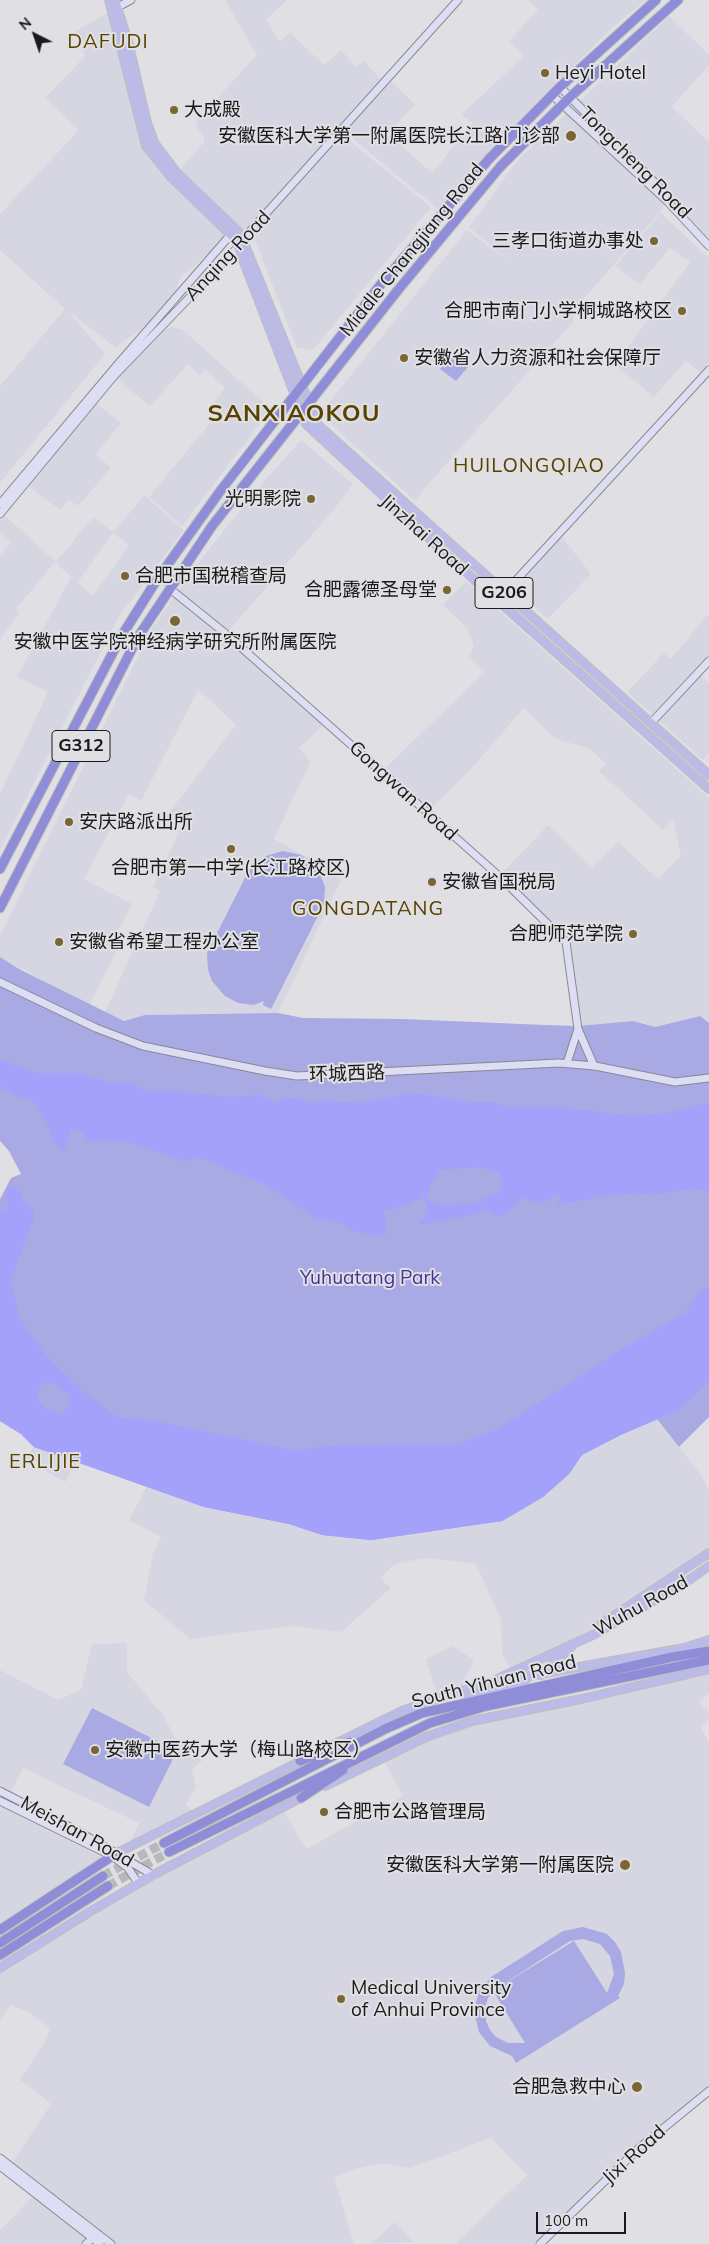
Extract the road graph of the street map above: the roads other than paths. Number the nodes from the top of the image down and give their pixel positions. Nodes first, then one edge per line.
1 (109, 0) edge
2 (132, 0) edge
3 (458, 0) edge
4 (656, 0) edge
5 (678, 0) edge
6 (115, 6) edge
7 (560, 87) junction
8 (552, 94) junction
9 (566, 101) junction
10 (234, 231) junction
11 (243, 239) junction
12 (709, 239) edge
13 (709, 246) edge
14 (238, 247) junction
15 (709, 370) edge
16 (302, 384) junction
17 (294, 394) junction
18 (308, 404) junction
19 (301, 413) junction
20 (0, 504) edge
21 (0, 514) edge
22 (169, 588) junction
23 (504, 593) junction
24 (497, 601) junction
25 (709, 660) edge
26 (651, 723) junction
27 (709, 775) edge
28 (709, 789) edge
29 (0, 868) edge
30 (0, 908) edge
31 (0, 982) edge
32 (578, 1029) junction
33 (567, 1064) junction
34 (594, 1066) junction
35 (709, 1078) edge
36 (709, 1553) edge
37 (709, 1566) edge
38 (578, 1640) junction
39 (709, 1640) edge
40 (709, 1646) edge
41 (709, 1651) edge
42 (631, 1656) junction
43 (672, 1657) junction
44 (709, 1660) edge
45 (675, 1668) junction
46 (709, 1668) edge
47 (540, 1676) junction
48 (490, 1683) junction
49 (422, 1713) junction
50 (385, 1730) junction
51 (373, 1750) junction
52 (300, 1761) junction
53 (0, 1791) edge
54 (301, 1798) junction
55 (0, 1801) edge
56 (164, 1843) tunnel mouth
57 (169, 1852) tunnel mouth
58 (114, 1855) junction
59 (153, 1875) junction
60 (102, 1876) tunnel mouth
61 (138, 1883) junction
62 (108, 1886) tunnel mouth
63 (0, 1930) edge
64 (0, 1943) edge
65 (0, 1955) edge
66 (0, 1968) edge
67 (709, 2091) edge
68 (0, 2158) edge
69 (0, 2166) edge
70 (96, 2235) junction
71 (86, 2244) edge
72 (100, 2244) edge
73 (111, 2244) edge
74 (540, 2244) edge

1 - 6 main road
2 - 6 street
3 - 11 street, Anqing Road
4 - 7 highway, Middle Changjiang Road
5 - 9 highway, Middle Changjiang Road
6 - 10 main road
7 - 8 highway, Middle Changjiang Road
7 - 9 street, Tongcheng Road
8 - 9 street, Tongcheng Road
8 - 16 highway, Middle Changjiang Road
9 - 12 street, Tongcheng Road
9 - 13 street, Tongcheng Road
9 - 18 highway, Middle Changjiang Road
10 - 11 main road, Jinzhai Road
10 - 14 main road, Jinzhai Road
10 - 20 street, Anqing Road
11 - 14 street, Anqing Road
11 - 16 main road, Jinzhai Road
14 - 17 main road, Jinzhai Road
14 - 21 street, Anqing Road
15 - 23 street
16 - 17 highway, Middle Changjiang Road
16 - 18 main road, Jinzhai Road
17 - 19 main road, Jinzhai Road
17 - 29 highway, G312
18 - 19 highway, Middle Changjiang Road
18 - 23 main road, Jinzhai Road / G206
19 - 22 highway, G312
19 - 24 main road, Jinzhai Road
22 - 30 highway, G312
22 - 32 street, Gongwan Road
23 - 24 street
23 - 26 main road, Jinzhai Road / G206
24 - 28 main road, Jinzhai Road
25 - 26 street
26 - 27 main road, Jinzhai Road / G206
31 - 33 street, 环城西路
32 - 33 street
32 - 34 street
33 - 34 street, 环城西路
34 - 35 street, 环城西路
36 - 38 main road
37 - 38 main road, Wuhu Road
38 - 47 main road
38 - 48 main road, Wuhu Road
39 - 42 main road
40 - 43 main road
41 - 43 highway, South Yihuan Road
42 - 43 main road
42 - 47 main road
43 - 49 highway, South Yihuan Road
44 - 45 highway, South Yihuan Road
45 - 46 highway
45 - 51 highway, South Yihuan Road
46 - 54 main road
47 - 48 main road
47 - 49 main road
48 - 52 main road
49 - 50 highway, South Yihuan Road
50 - 52 highway
50 - 56 highway, South Yihuan Road
51 - 54 highway
51 - 57 highway, South Yihuan Road
52 - 58 main road
53 - 58 street, Meishan Road
54 - 59 main road
55 - 58 street, Meishan Road
58 - 59 street, Meishan Road
58 - 61 street, Meishan Road
58 - 63 highway
59 - 61 main road
60 - 64 highway
61 - 66 main road
62 - 65 highway
67 - 74 street, Jixi Road
68 - 70 street
69 - 70 street
70 - 71 street
70 - 72 street
70 - 73 street

